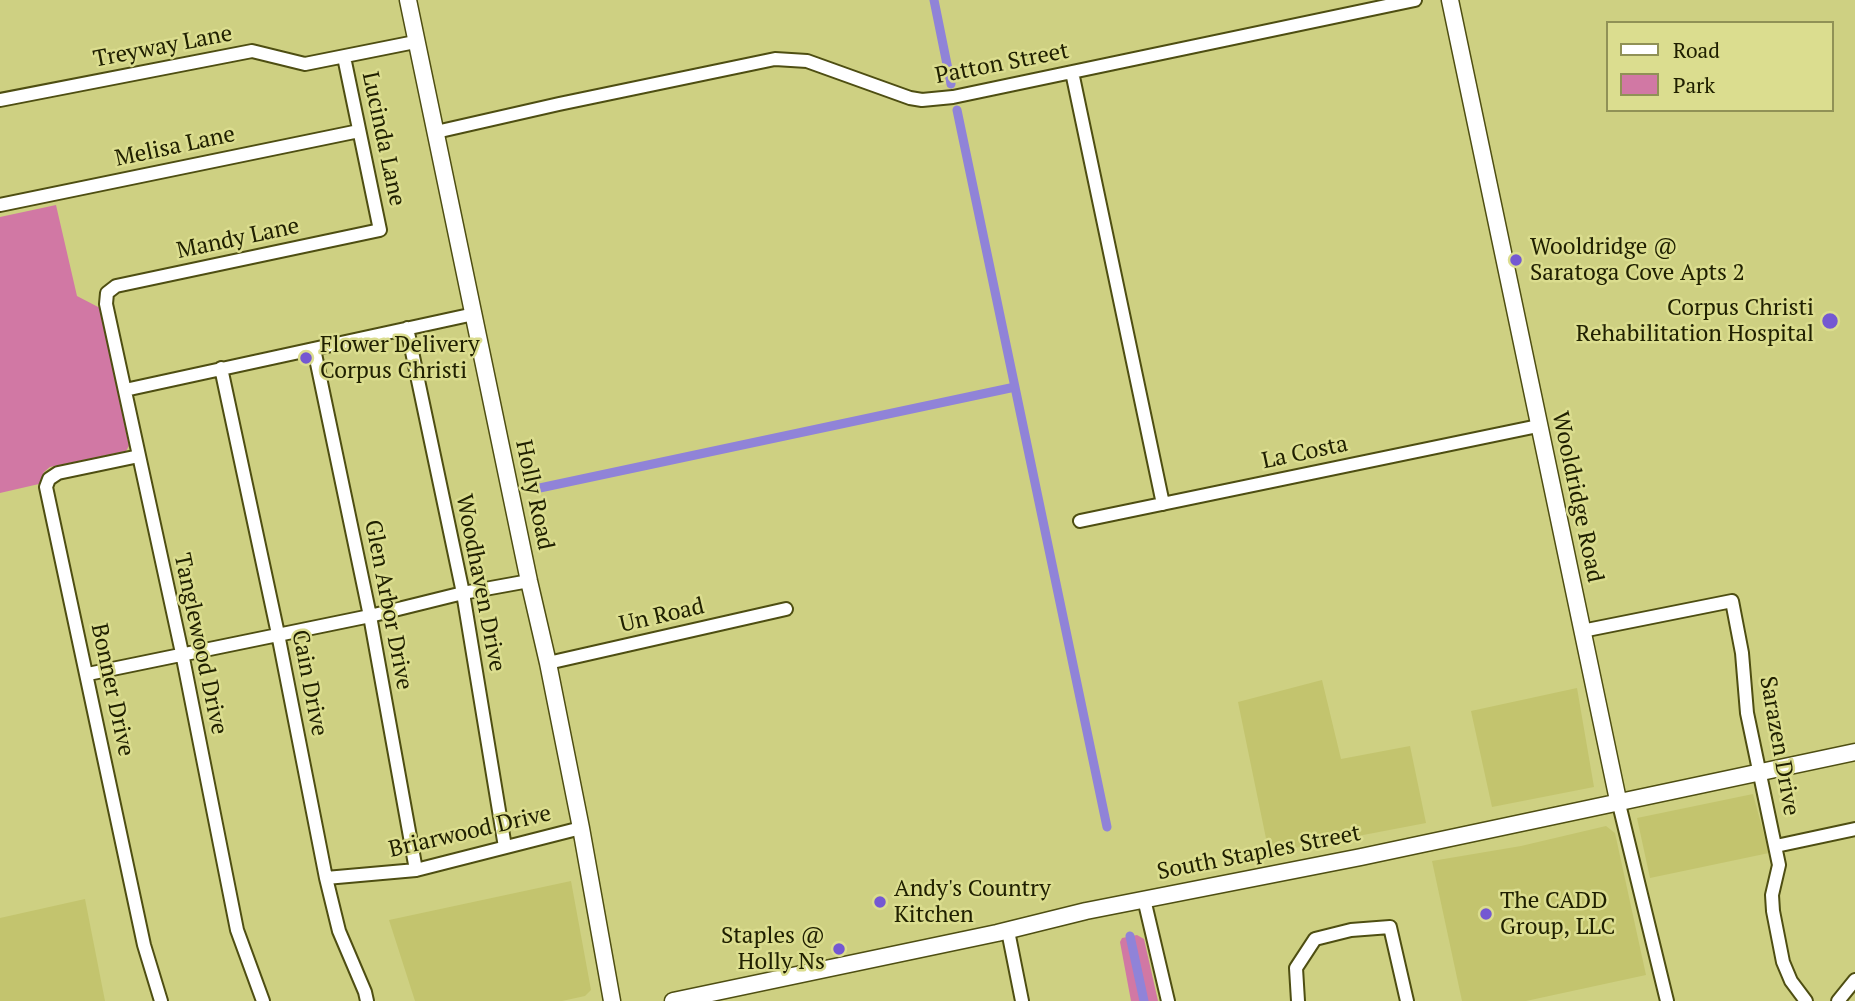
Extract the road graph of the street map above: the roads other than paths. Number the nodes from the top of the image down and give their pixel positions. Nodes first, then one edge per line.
1 (408, 0) edge
2 (1415, 0) edge
3 (1450, 0) edge
4 (415, 42) junction
5 (344, 57) junction
6 (1072, 72) junction
7 (0, 100) edge
8 (359, 131) junction
9 (436, 132) junction
10 (0, 205) edge
11 (380, 230) joint
12 (107, 293) joint
13 (474, 314) junction
14 (407, 328) junction
15 (314, 349) junction
16 (221, 368) junction
17 (125, 390) junction
18 (1538, 426) junction
19 (139, 456) junction
20 (1163, 504) junction
21 (1080, 521) dead end
22 (529, 581) junction
23 (463, 593) junction
24 (786, 609) dead end
25 (370, 616) junction
26 (1582, 631) junction
27 (278, 634) junction
28 (182, 653) junction
29 (548, 663) junction
30 (88, 674) junction
31 (1855, 752) edge
32 (1761, 772) junction
33 (1618, 800) junction
34 (581, 828) junction
35 (1855, 829) edge
36 (1776, 846) junction
37 (505, 847) junction
38 (416, 870) junction
39 (326, 878) junction
40 (1144, 900) junction
41 (1008, 931) junction
42 (1855, 980) edge
43 (161, 1001) edge
44 (263, 1001) edge
45 (367, 1001) edge
46 (612, 1001) edge
47 (673, 1001) edge
48 (1022, 1001) edge
49 (1168, 1001) edge
50 (1298, 1001) edge
51 (1407, 1001) edge
52 (1667, 1001) edge
53 (1806, 1001) edge
54 (1838, 1001) edge

1 - 4 main road, Holly Road
2 - 6 street, Patton Street
3 - 18 main road, Wooldridge Road
4 - 5 street, Treyway Lane
4 - 9 main road, Holly Road
5 - 7 street, Treyway Lane
5 - 8 street, Lucinda Lane
6 - 9 street, Patton Street
6 - 20 street
8 - 10 street, Melisa Lane
8 - 11 street, Lucinda Lane
9 - 13 main road, Holly Road
11 - 12 street, Mandy Lane
12 - 17 street, Tanglewood Drive
13 - 14 street
13 - 22 main road, Holly Road
14 - 15 street
14 - 23 street, Woodhaven Drive
15 - 16 street
15 - 25 street, Glen Arbor Drive
16 - 17 street
16 - 27 street, Cain Drive
17 - 19 street, Tanglewood Drive
18 - 20 street, La Costa
18 - 26 main road, Wooldridge Road
19 - 28 street, Tanglewood Drive
19 - 30 street, Bonner Drive
20 - 21 street, La Costa
22 - 23 street
22 - 29 main road, Holly Road
23 - 25 street
23 - 37 street, Woodhaven Drive
24 - 29 street, Un Road
25 - 27 street
25 - 38 street, Glen Arbor Drive
26 - 32 street, Sarazen Drive
26 - 33 main road, Wooldridge Road
27 - 28 street
27 - 39 street, Cain Drive
28 - 30 street
28 - 44 street, Tanglewood Drive
29 - 34 main road, Holly Road
30 - 43 street, Bonner Drive
31 - 32 main road, South Staples Street
32 - 33 main road, South Staples Street
32 - 36 street, Sarazen Drive
33 - 40 main road, South Staples Street
33 - 52 street, Wooldridge Road
34 - 37 street, Briarwood Drive
34 - 46 main road, Holly Road
35 - 36 street
36 - 53 street, Sarazen Drive
37 - 38 street, Briarwood Drive
38 - 39 street, Briarwood Drive
39 - 45 street, Cain Drive
40 - 41 main road, South Staples Street
40 - 49 street
41 - 47 main road, South Staples Street
41 - 48 street
42 - 54 street
50 - 51 street

